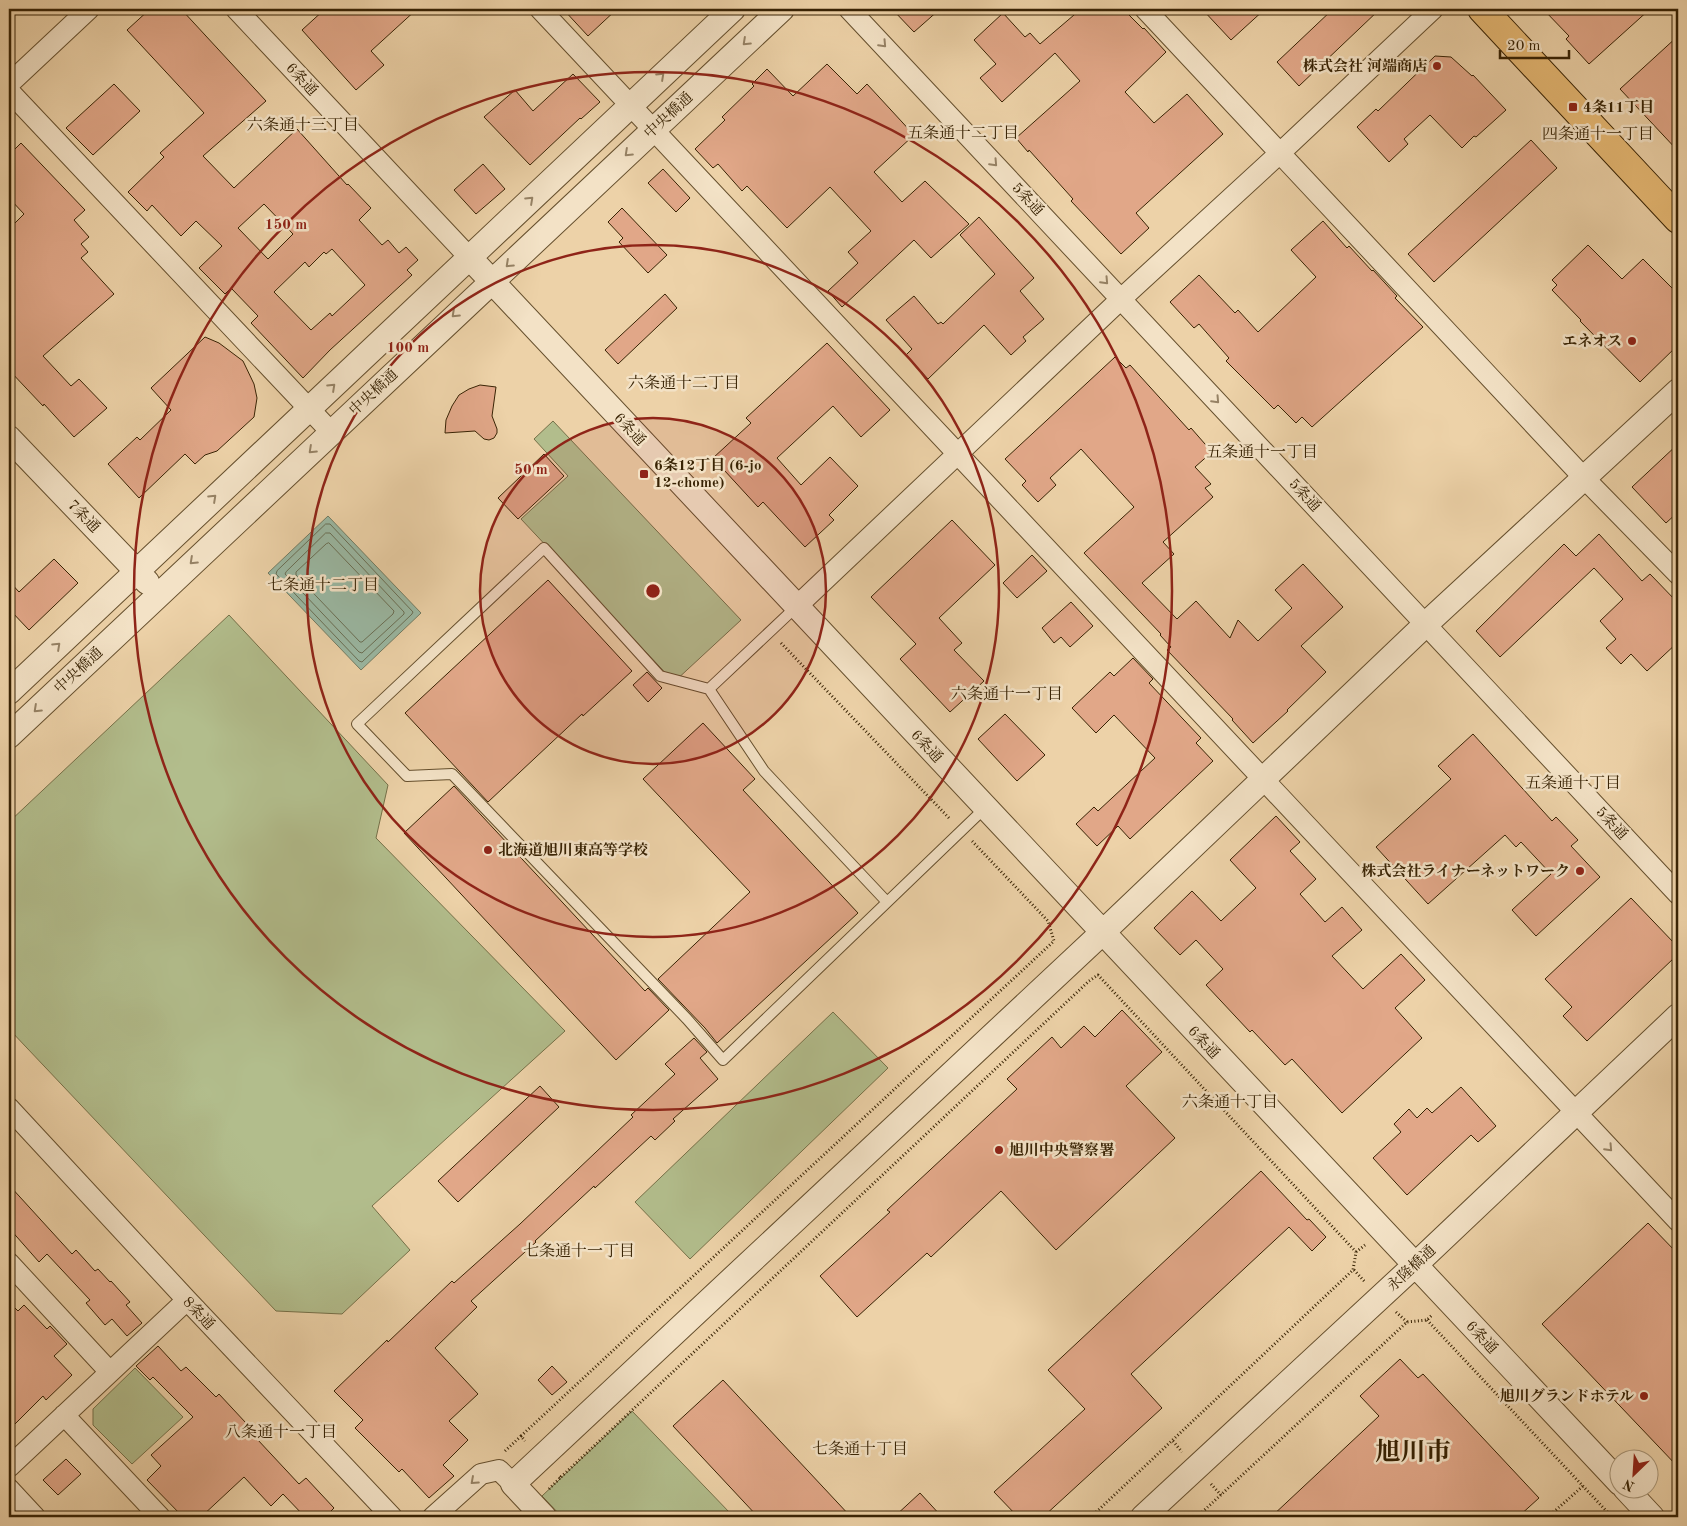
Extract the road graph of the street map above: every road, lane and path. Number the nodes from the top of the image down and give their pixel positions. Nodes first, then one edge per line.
1 (89, 9) edge
2 (236, 9) edge
3 (540, 9) edge
4 (733, 9) edge
5 (782, 9) edge
6 (849, 9) edge
7 (1145, 9) edge
8 (1433, 9) edge
9 (1482, 9) edge
10 (9, 84) edge
11 (9, 91) edge
12 (631, 105) junction
13 (653, 129) junction
14 (1280, 153) junction
15 (1678, 218) edge
16 (469, 257) junction
17 (491, 281) junction
18 (1121, 299) junction
19 (1678, 391) edge
20 (309, 408) junction
21 (331, 432) junction
22 (9, 438) edge
23 (958, 454) junction
24 (1585, 478) junction
25 (137, 570) junction
26 (1678, 574) edge
27 (159, 594) junction
28 (796, 607) junction
29 (1426, 624) junction
30 (770, 632) junction
31 (709, 689) junction
32 (9, 692) edge
33 (9, 736) edge
34 (1263, 780) junction
35 (985, 808) junction
36 (961, 830) junction
37 (1678, 894) edge
38 (887, 902) junction
39 (1102, 933) junction
40 (1678, 1016) edge
41 (9, 1108) edge
42 (1576, 1112) junction
43 (1678, 1221) edge
44 (9, 1263) edge
45 (1414, 1266) junction
46 (187, 1300) junction
47 (109, 1372) junction
48 (64, 1415) junction
49 (521, 1436) dead end
50 (9, 1467) edge
51 (1610, 1472) edge
52 (561, 1477) dead end
53 (513, 1484) junction
54 (1583, 1486) junction
55 (9, 1489) edge
56 (1634, 1498) edge
57 (35, 1517) edge
58 (160, 1517) edge
59 (392, 1517) edge
60 (433, 1517) edge
61 (544, 1517) edge
62 (1091, 1517) edge
63 (1143, 1517) edge
64 (1196, 1517) edge
65 (1548, 1517) edge
66 (1612, 1517) edge
67 (1652, 1517) edge

1 - 10 street
2 - 16 street, 6条通
3 - 12 street
12 -> 4 street
5 -> 13 street, 中央橋通
6 -> 18 street, 5条通
7 - 14 street
8 - 14 street
9 - 15 highway
11 - 20 street
12 - 13 street
16 -> 12 street
13 -> 17 street, 中央橋通
13 - 23 street
14 - 18 street
14 - 24 street
16 - 17 street, 6条通
20 -> 16 street
17 -> 21 street, 中央橋通
17 - 28 street, 6条通
18 - 23 street
18 -> 29 street, 5条通
19 - 24 street
20 - 21 street
25 -> 20 street
21 -> 27 street, 中央橋通
22 - 25 street, 7条通
23 - 28 street
23 - 34 street
24 - 26 street
24 - 29 street
25 - 27 street, 7条通
32 -> 25 street
27 -> 33 street, 中央橋通
28 - 30 lane
28 - 35 street, 6条通
29 - 34 street
29 - 37 street, 5条通
30 - 31 lane
30 - 36 path
31 - 38 lane
31 - 38 lane
34 - 39 street
34 - 42 street
35 - 36 lane
35 - 39 street, 6条通
36 - 38 lane
36 - 49 path
39 - 45 street, 6条通
39 - 53 street
40 - 42 street, 永隆橋通
41 - 46 street, 8条通
42 -> 43 street
42 - 45 street, 永隆橋通
44 - 47 street
45 - 51 street, 6条通
45 - 63 street, 永隆橋通
46 - 47 street
46 - 59 street, 8条通
47 - 48 street
48 - 50 street
48 - 58 street
52 - 62 path
53 -> 60 street
53 - 61 street
54 - 64 path
54 - 65 path
54 - 66 path
55 - 57 street
56 - 67 street

